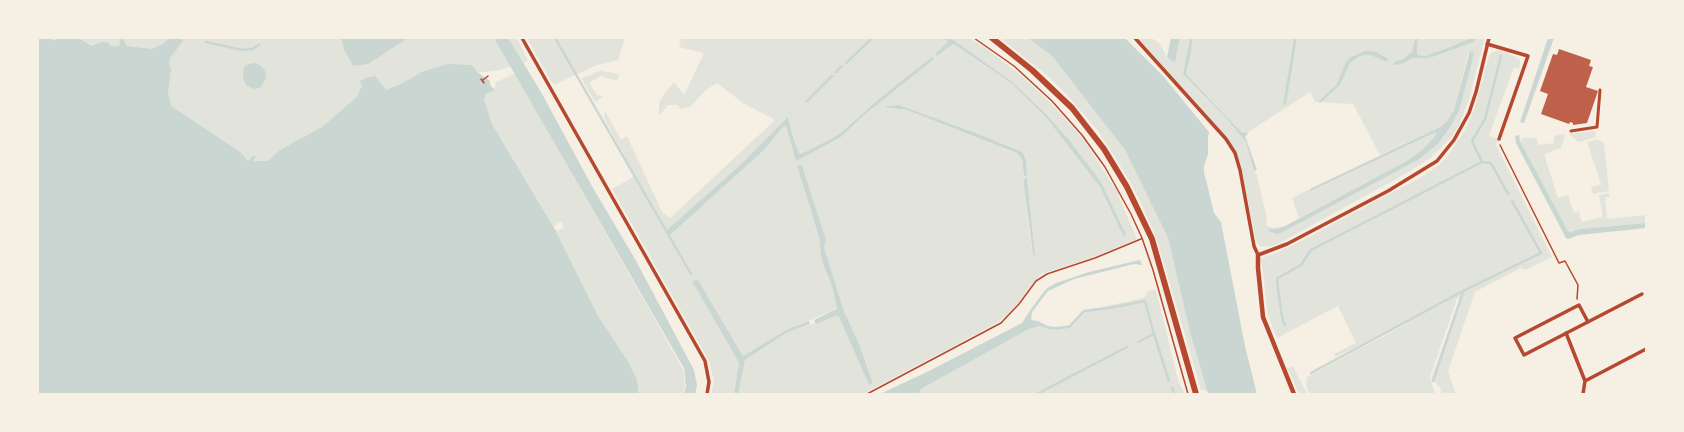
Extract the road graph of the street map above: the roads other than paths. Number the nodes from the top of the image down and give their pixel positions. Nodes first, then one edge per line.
1 (522, 38) edge
2 (992, 38) edge
3 (1135, 38) edge
4 (1489, 38) edge
5 (1487, 44) junction
6 (1600, 90) dead end
7 (1571, 131) dead end
8 (1499, 139) road end
9 (1258, 255) junction
10 (1642, 294) dead end
11 (1588, 322) junction
12 (1566, 333) junction
13 (1646, 349) edge
14 (1585, 381) junction
15 (706, 394) edge
16 (1196, 394) edge
17 (1294, 394) edge
18 (1582, 394) edge

1 - 15 street
2 - 16 main road
3 - 9 street
4 - 5 street
5 - 8 street
5 - 9 street
6 - 7 street
9 - 17 street
10 - 11 street
11 - 12 street
11 - 12 street
12 - 14 street
13 - 14 street
14 - 18 street

